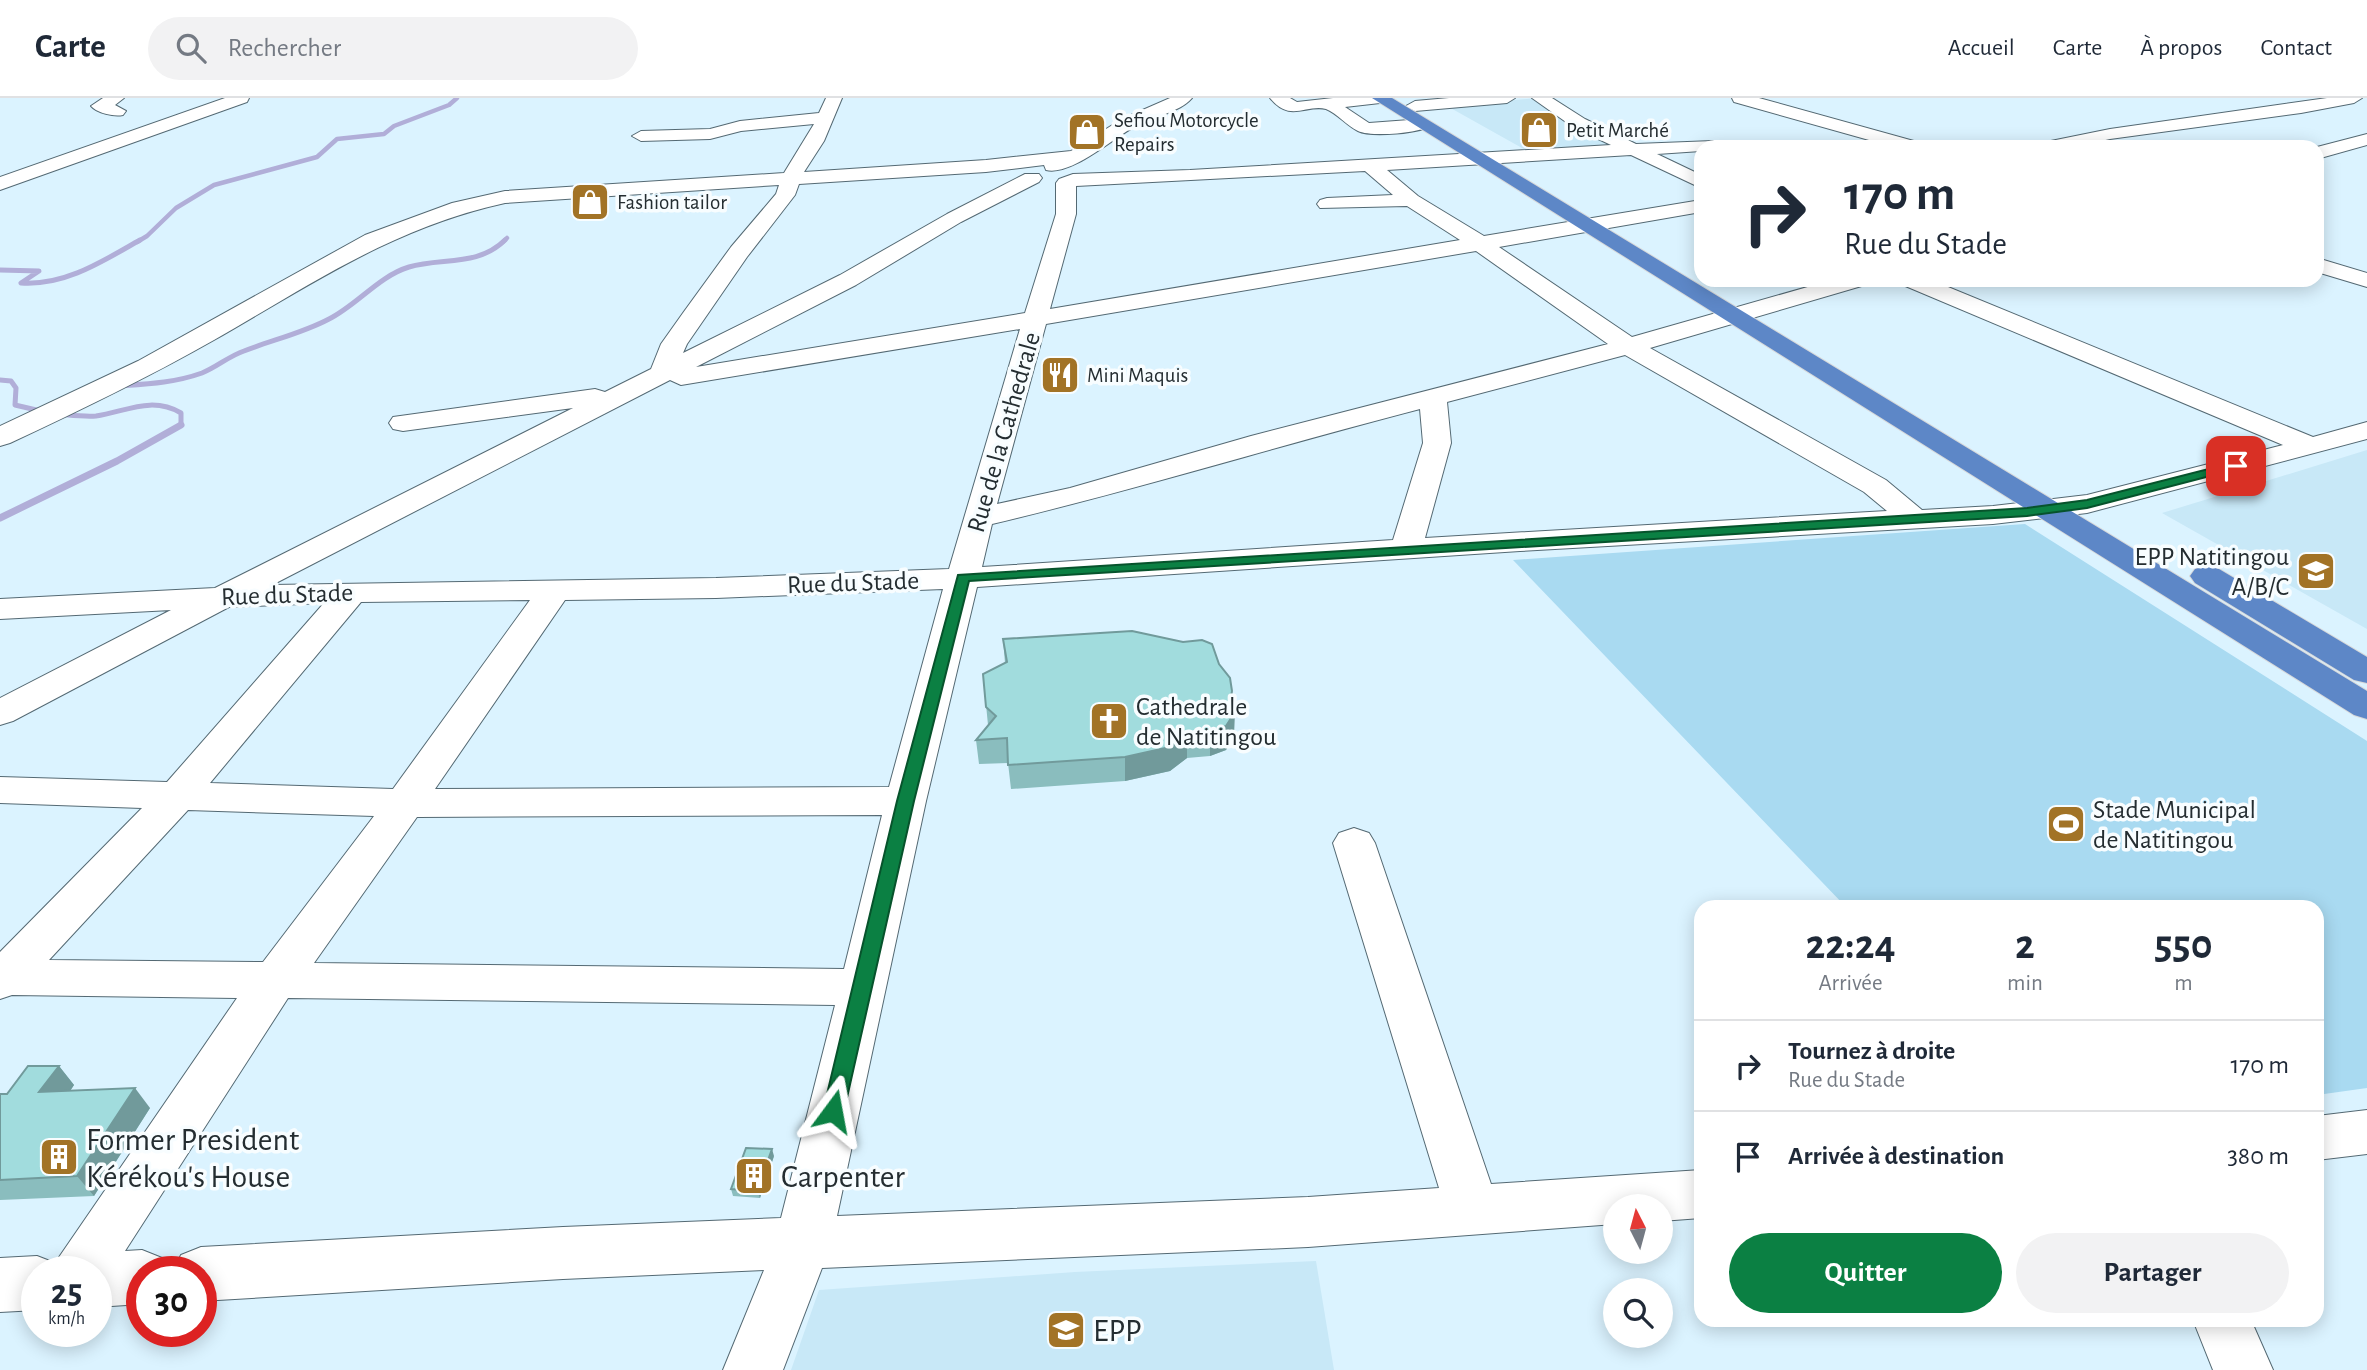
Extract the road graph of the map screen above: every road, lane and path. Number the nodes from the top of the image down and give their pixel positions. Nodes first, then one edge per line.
1 (241, 98) edge
2 (834, 98) edge
3 (1184, 98) edge
4 (1278, 98) edge
5 (1380, 98) edge
6 (1507, 98) edge
7 (1540, 98) edge
8 (1740, 98) edge
9 (2354, 98) edge
10 (1329, 104) junction
11 (1414, 110) edge
12 (826, 118) junction
13 (641, 136) dead end
14 (2367, 139) edge
15 (1889, 140) edge
16 (2082, 140) edge
17 (1694, 146) edge
18 (1632, 150) junction
19 (2324, 151) edge
20 (1491, 158) junction
21 (0, 164) edge
22 (1369, 165) junction
23 (46, 168) junction
24 (1057, 173) junction
25 (1694, 179) edge
26 (0, 184) edge
27 (788, 187) junction
28 (1411, 200) junction
29 (1327, 204) dead end
30 (1694, 207) edge
31 (1598, 223) junction
32 (1478, 242) junction
33 (2324, 267) edge
34 (1694, 271) edge
35 (1694, 280) edge
36 (2367, 281) edge
37 (1705, 287) edge
38 (1720, 287) edge
39 (1833, 287) edge
40 (1928, 287) edge
41 (1747, 312) junction
42 (1034, 320) junction
43 (1628, 346) junction
44 (654, 378) junction
45 (618, 396) junction
46 (1433, 396) junction
47 (403, 423) dead end
48 (2367, 430) edge
49 (0, 437) edge
50 (2311, 447) junction
51 (2087, 504) junction
52 (2050, 509) junction
53 (978, 518) junction
54 (1916, 520) junction
55 (1406, 550) junction
56 (963, 578) junction
57 (555, 590) junction
58 (352, 592) junction
59 (225, 596) junction
60 (0, 609) edge
61 (2367, 673) edge
62 (2367, 707) edge
63 (0, 713) edge
64 (0, 790) edge
65 (178, 795) junction
66 (906, 801) junction
67 (402, 803) junction
68 (1354, 843) dead end
69 (1, 978) edge
70 (275, 979) junction
71 (863, 987) junction
72 (2367, 1132) edge
73 (2324, 1137) edge
74 (1694, 1195) edge
75 (1473, 1211) junction
76 (803, 1244) junction
77 (91, 1256) edge
78 (217, 1273) edge
79 (21, 1284) edge
80 (0, 1285) edge
81 (2225, 1327) edge
82 (753, 1370) edge
83 (2244, 1370) edge

1 - 23 street
2 - 12 street
3 - 24 street
4 - 10 street
5 - 10 street
5 - 11 highway
6 - 11 street
7 - 18 street
8 - 15 street
9 - 16 street
10 - 11 street
11 - 20 highway
12 - 13 street
12 - 27 street
14 - 19 street
17 - 18 street
18 - 20 street
18 - 25 street
20 - 22 street
20 - 31 highway
21 - 23 street
22 - 24 street
22 - 28 street
23 - 26 street
24 - 27 street
24 - 27 street
24 - 42 street, Rue de la Cathedrale
24 - 44 street
27 - 44 street
27 - 49 street
28 - 29 street
28 - 32 street
30 - 31 street
31 - 32 street
31 - 34 highway
31 - 35 highway
32 - 42 street
32 - 43 street
33 - 36 street
37 - 41 highway
38 - 41 highway
39 - 41 street
40 - 50 street
41 - 43 street
41 - 51 highway
41 - 52 highway
42 - 44 street
42 - 53 street, Rue de la Cathedrale
43 - 46 street
43 - 54 street
44 - 45 street
45 - 47 street
45 - 59 street
46 - 53 street
46 - 55 street
48 - 50 street, Rue du Stade
50 - 51 street, Rue du Stade
51 - 52 street, Rue du Stade
51 - 61 highway
52 - 54 street, Rue du Stade
52 - 62 highway
53 - 56 street, Rue de la Cathedrale
54 - 55 street, Rue du Stade
55 - 56 street, Rue du Stade
56 - 57 street, Rue du Stade
56 - 66 street, Rue de la Cathedrale
57 - 58 street, Rue du Stade
57 - 67 street
58 - 59 street, Rue du Stade
58 - 65 street
59 - 60 street, Rue du Stade
59 - 63 street
64 - 65 street
65 - 67 street
65 - 69 street
66 - 67 street
66 - 71 street, Rue de la Cathedrale
67 - 70 street
68 - 75 street
69 - 70 street
70 - 71 street
70 - 77 street
71 - 76 street, Rue de la Cathedrale
72 - 73 street
74 - 75 street
75 - 76 street
76 - 78 street
76 - 82 street, Rue de la Cathedrale
79 - 80 street
81 - 83 street

